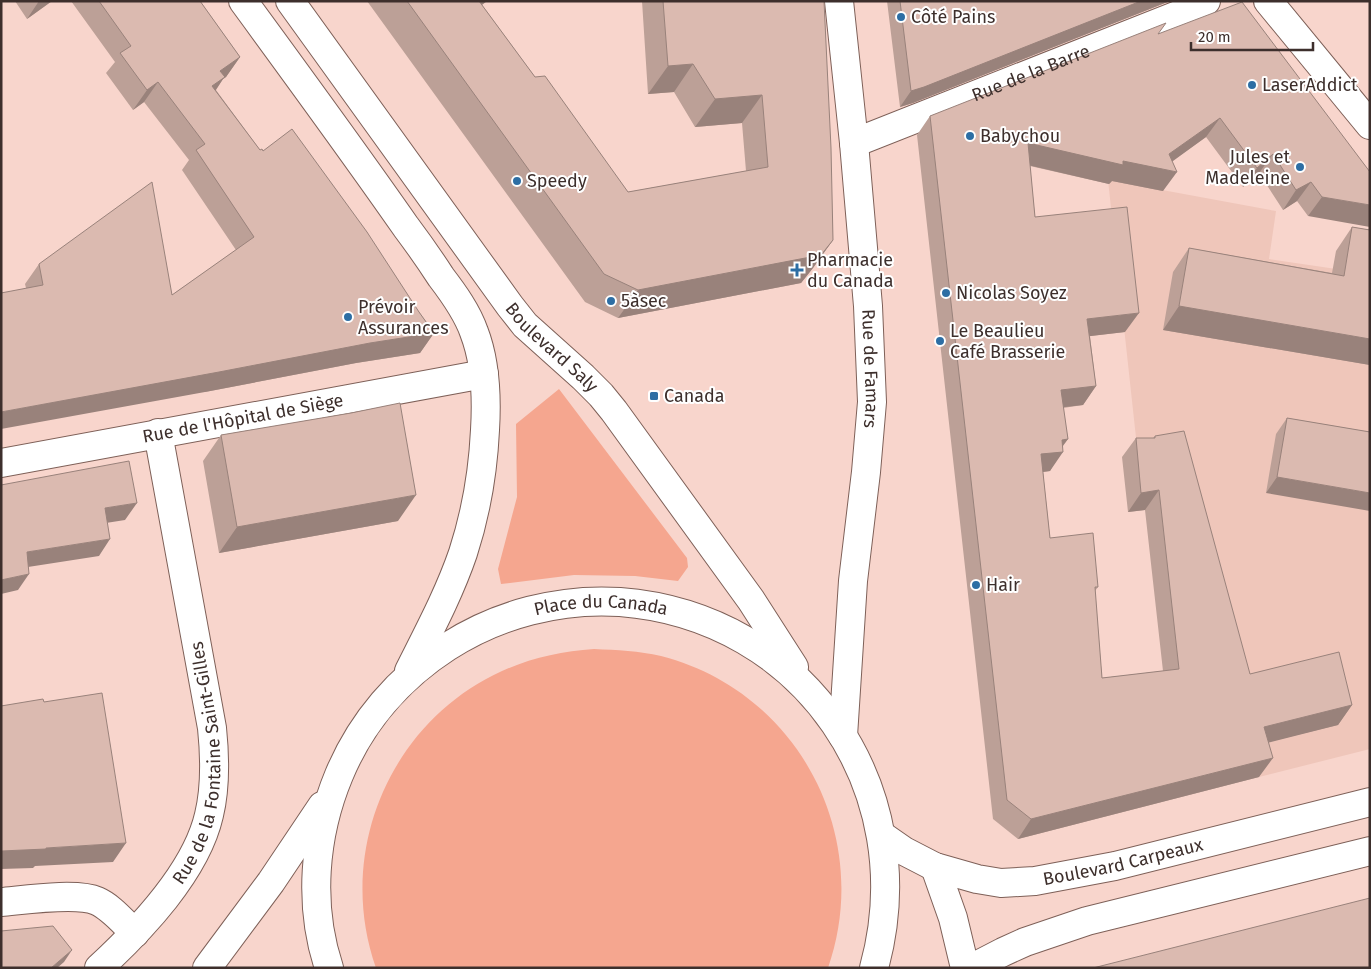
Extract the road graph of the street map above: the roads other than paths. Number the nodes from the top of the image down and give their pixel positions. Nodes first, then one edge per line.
1 (243, 1) edge
2 (290, 1) edge
3 (839, 1) edge
4 (1206, 1) edge
5 (1268, 1) edge
6 (1368, 120) edge
7 (854, 144) junction
8 (484, 374) junction
9 (158, 433) junction
10 (1, 463) edge
11 (404, 680) junction
12 (811, 694) junction
13 (843, 736) junction
14 (332, 791) junction
15 (1370, 802) edge
16 (881, 835) junction
17 (1370, 851) edge
18 (935, 867) junction
19 (1, 902) edge
20 (135, 933) junction
21 (99, 968) edge
22 (207, 968) edge
23 (328, 968) edge
24 (874, 968) edge
25 (964, 968) edge
26 (972, 968) edge

1 - 8 main road
2 - 12 main road, Boulevard Saly
3 - 7 main road, Rue de Famars
4 - 7 main road, Rue de la Barre
5 - 6 main road
7 - 13 main road, Rue de Famars
8 - 9 main road, Rue de l'Hôpital de Siège
8 - 11 main road
9 - 10 main road, Rue de l'Hôpital de Siège
9 - 20 main road, Rue de la Fontaine Saint-Gilles
11 - 12 main road, Place du Canada
11 - 14 main road, Place du Canada
12 - 13 main road, Place du Canada
13 - 16 main road, Place du Canada
14 - 22 main road
14 - 23 main road, Place du Canada
15 - 18 main road, Boulevard Carpeaux
16 - 18 main road, Boulevard Carpeaux
16 - 24 main road, Place du Canada
17 - 26 main road
18 - 25 main road
19 - 20 main road
20 - 21 main road, Rue de la Fontaine Saint-Gilles

